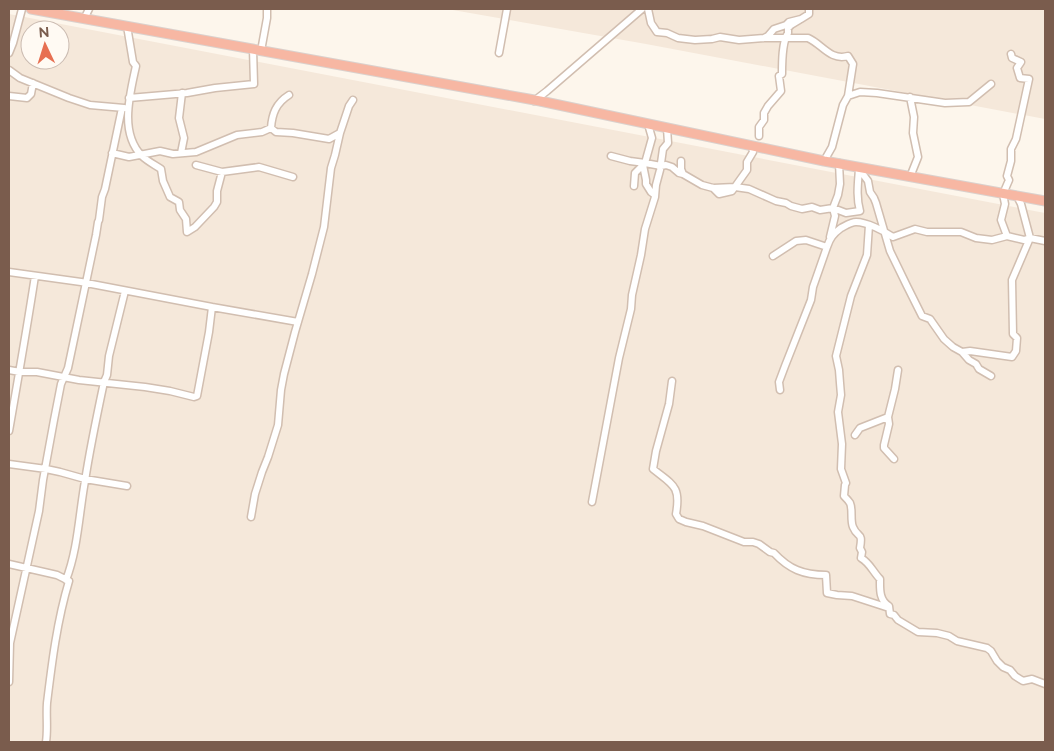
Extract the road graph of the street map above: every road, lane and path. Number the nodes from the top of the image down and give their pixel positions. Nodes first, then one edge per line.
1 (22, 9) edge
2 (31, 9) edge
3 (89, 9) edge
4 (267, 9) edge
5 (507, 9) edge
6 (642, 9) edge
7 (648, 9) edge
8 (809, 9) edge
9 (84, 19) junction
10 (801, 19) junction
11 (127, 26) junction
12 (764, 38) junction
13 (784, 38) junction
14 (257, 50) junction
15 (9, 53) edge
16 (499, 53) dead end
17 (1011, 54) dead end
18 (9, 70) edge
19 (33, 83) junction
20 (991, 84) dead end
21 (182, 93) junction
22 (289, 95) dead end
23 (9, 96) edge
24 (848, 96) junction
25 (910, 97) junction
26 (129, 98) junction
27 (353, 100) dead end
28 (534, 101) junction
29 (125, 108) junction
30 (648, 124) junction
31 (271, 128) junction
32 (667, 128) junction
33 (340, 133) junction
34 (759, 136) dead end
35 (752, 146) junction
36 (112, 153) junction
37 (181, 153) junction
38 (141, 155) junction
39 (611, 156) dead end
40 (681, 161) dead end
41 (824, 161) junction
42 (839, 163) junction
43 (196, 165) dead end
44 (642, 165) junction
45 (661, 166) junction
46 (856, 168) junction
47 (222, 172) junction
48 (683, 174) junction
49 (293, 177) dead end
50 (910, 177) junction
51 (634, 186) dead end
52 (736, 187) junction
53 (1003, 194) junction
54 (655, 195) junction
55 (1017, 196) junction
56 (1045, 201) edge
57 (833, 208) junction
58 (869, 225) junction
59 (885, 232) junction
60 (1007, 236) junction
61 (830, 237) junction
62 (1030, 238) junction
63 (1045, 241) edge
64 (827, 247) junction
65 (773, 256) dead end
66 (9, 272) edge
67 (35, 276) junction
68 (86, 283) junction
69 (125, 291) junction
70 (212, 308) junction
71 (298, 322) junction
72 (962, 352) junction
73 (9, 370) edge
74 (898, 370) dead end
75 (20, 372) junction
76 (991, 376) dead end
77 (64, 378) junction
78 (672, 381) dead end
79 (104, 382) junction
80 (780, 390) dead end
81 (888, 417) junction
82 (9, 431) edge
83 (855, 435) dead end
84 (894, 459) dead end
85 (9, 464) edge
86 (46, 468) junction
87 (85, 479) junction
88 (127, 486) dead end
89 (592, 502) dead end
90 (251, 517) dead end
91 (9, 564) edge
92 (27, 567) junction
93 (66, 580) junction
94 (890, 608) junction
95 (9, 682) edge
96 (1045, 684) edge
97 (46, 742) edge

1 - 15 street
2 - 9 highway
3 - 9 street
4 - 14 street
5 - 16 street
6 - 28 street
7 - 12 street
8 - 10 street
9 - 11 highway
10 - 12 street
10 - 13 street
11 - 14 highway
11 - 26 street
12 - 13 street
13 - 24 street
13 - 34 street
14 - 21 street
14 - 28 highway
17 - 53 street
18 - 19 street
19 - 23 street
19 - 29 street
20 - 25 street
21 - 26 street
21 - 37 street
22 - 31 street
24 - 25 street
24 - 41 street
25 - 50 street
26 - 29 street
27 - 33 street
28 - 30 highway
29 - 36 street
29 - 38 street
30 - 32 highway
30 - 44 street
31 - 33 street
31 - 37 street
32 - 35 highway
32 - 45 street
33 - 71 street
35 - 41 highway
35 - 52 street
36 - 38 street
36 - 68 street
37 - 38 street
38 - 47 street
39 - 44 street
40 - 48 street
41 - 42 highway
42 - 46 highway
42 - 57 street
43 - 47 street
44 - 45 street
44 - 51 street
44 - 54 street
45 - 48 street
45 - 54 street
46 - 50 highway
46 - 57 street
46 - 59 street
47 - 49 street
48 - 52 street
50 - 53 highway
52 - 57 street
53 - 55 highway
53 - 60 street
54 - 89 street
55 - 56 highway
55 - 62 street
57 - 61 street
58 - 59 street
58 - 61 street
58 - 94 street
59 - 60 street
59 - 72 street
60 - 62 street
61 - 64 street
62 - 63 street
62 - 72 street
64 - 65 street
64 - 80 street
66 - 67 street
67 - 68 street
67 - 75 street
68 - 69 street
68 - 77 street
69 - 70 street
69 - 79 street
70 - 71 street
70 - 79 street
71 - 90 street
72 - 76 street
73 - 75 street
74 - 81 street
75 - 77 street
75 - 82 street
77 - 79 street
77 - 86 street
78 - 94 street
79 - 87 street
81 - 83 street
81 - 84 street
85 - 86 street
86 - 87 street
86 - 92 street
87 - 88 street
87 - 93 street
91 - 92 street
92 - 93 street
92 - 95 street
93 - 97 street
94 - 96 street

